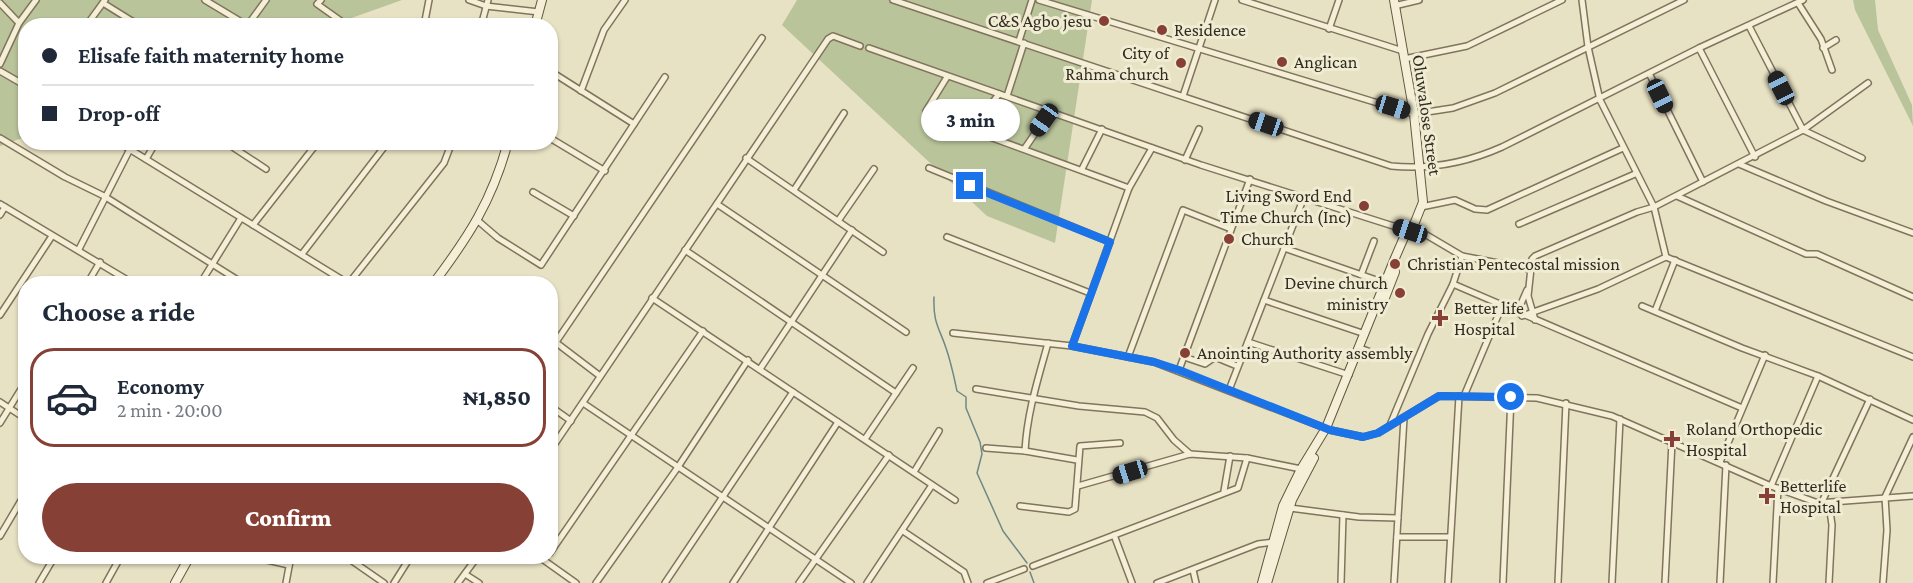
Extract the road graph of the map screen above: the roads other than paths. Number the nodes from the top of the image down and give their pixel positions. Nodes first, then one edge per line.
1 (36, 0) edge
2 (206, 0) edge
3 (266, 0) edge
4 (321, 0) edge
5 (429, 0) edge
6 (468, 0) edge
7 (542, 0) edge
8 (626, 0) edge
9 (893, 0) edge
10 (1032, 0) edge
11 (1039, 0) edge
12 (1215, 0) edge
13 (1242, 0) edge
14 (1339, 0) edge
15 (1419, 0) edge
16 (1562, 0) edge
17 (1582, 0) edge
18 (1684, 0) edge
19 (104, 1) edge
20 (1801, 2) edge
21 (0, 3) edge
22 (487, 3) edge
23 (1394, 3) edge
24 (539, 12) junction
25 (23, 18) edge
26 (92, 18) edge
27 (128, 18) edge
28 (236, 18) edge
29 (253, 18) edge
30 (337, 18) edge
31 (426, 18) edge
32 (482, 18) edge
33 (538, 18) edge
34 (18, 22) edge
35 (18, 25) edge
36 (1749, 26) junction
37 (1329, 29) junction
38 (762, 38) dead end
39 (1836, 40) dead end
40 (1022, 42) junction
41 (860, 46) dead end
42 (1198, 47) junction
43 (1588, 47) junction
44 (869, 48) dead end
45 (1699, 48) junction
46 (1823, 48) junction
47 (1404, 55) junction
48 (0, 64) edge
49 (1832, 70) dead end
50 (0, 71) edge
51 (1650, 75) junction
52 (558, 76) edge
53 (665, 77) dead end
54 (947, 77) junction
55 (18, 82) edge
56 (1868, 83) dead end
57 (581, 91) junction
58 (999, 94) junction
59 (1007, 96) junction
60 (1183, 96) junction
61 (1600, 100) junction
62 (1051, 110) junction
63 (844, 113) dead end
64 (1414, 114) junction
65 (634, 124) junction
66 (972, 129) junction
67 (1102, 129) junction
68 (1199, 129) dead end
69 (1803, 130) junction
70 (0, 138) edge
71 (558, 143) edge
72 (1025, 148) junction
73 (1152, 148) junction
74 (1623, 148) junction
75 (18, 149) edge
76 (20, 150) edge
77 (151, 150) edge
78 (237, 150) edge
79 (312, 150) edge
80 (382, 150) edge
81 (449, 150) edge
82 (506, 150) edge
83 (129, 151) joint
84 (1755, 157) junction
85 (746, 158) junction
86 (1862, 158) dead end
87 (146, 159) junction
88 (1185, 160) junction
89 (1739, 164) junction
90 (929, 168) dead end
91 (266, 169) dead end
92 (1082, 169) junction
93 (1420, 169) junction
94 (873, 170) dead end
95 (605, 171) junction
96 (1635, 174) junction
97 (1250, 179) junction
98 (1702, 182) junction
99 (1128, 188) junction
100 (794, 190) junction
101 (533, 192) dead end
102 (104, 196) junction
103 (1677, 196) junction
104 (1304, 197) junction
105 (717, 204) junction
106 (3, 205) edge
107 (1421, 207) junction
108 (1654, 207) junction
109 (0, 215) edge
110 (574, 216) junction
111 (242, 218) junction
112 (477, 220) junction
113 (838, 221) junction
114 (1519, 224) dead end
115 (253, 225) junction
116 (1231, 229) junction
117 (1411, 229) junction
118 (852, 230) junction
119 (1913, 233) edge
120 (52, 236) junction
121 (947, 237) dead end
122 (1374, 241) dead end
123 (1110, 242) junction
124 (1284, 248) junction
125 (79, 249) junction
126 (685, 250) junction
127 (884, 252) dead end
128 (302, 254) junction
129 (1462, 255) junction
130 (1666, 257) junction
131 (1676, 260) junction
132 (100, 262) junction
133 (212, 263) junction
134 (1530, 269) junction
135 (823, 275) junction
136 (1361, 275) junction
137 (26, 276) edge
138 (92, 276) edge
139 (122, 276) edge
140 (205, 276) edge
141 (232, 276) edge
142 (336, 276) edge
143 (355, 276) edge
144 (438, 276) edge
145 (1385, 284) junction
146 (1453, 284) junction
147 (18, 288) edge
148 (1527, 288) junction
149 (1090, 293) junction
150 (1913, 297) edge
151 (652, 298) junction
152 (1264, 300) junction
153 (1502, 306) junction
154 (1642, 306) dead end
155 (1655, 310) junction
156 (1532, 312) junction
157 (1519, 314) junction
158 (0, 315) edge
159 (1535, 320) junction
160 (791, 322) junction
161 (703, 331) junction
162 (906, 332) dead end
163 (558, 333) edge
164 (953, 333) dead end
165 (1365, 334) junction
166 (1248, 342) junction
167 (1048, 343) junction
168 (558, 344) edge
169 (1072, 346) junction
170 (1362, 349) junction
171 (1765, 355) junction
172 (1392, 356) dead end
173 (1128, 357) junction
174 (1184, 357) junction
175 (1913, 357) edge
176 (748, 360) junction
177 (1237, 366) junction
178 (913, 368) dead end
179 (760, 369) junction
180 (1179, 370) junction
181 (1349, 375) junction
182 (600, 376) junction
183 (1818, 376) junction
184 (976, 389) dead end
185 (1229, 390) junction
186 (793, 392) junction
187 (896, 393) junction
188 (18, 394) edge
189 (1461, 396) junction
190 (1511, 397) junction
191 (1032, 398) junction
192 (1870, 399) junction
193 (0, 402) edge
194 (583, 403) junction
195 (1566, 403) junction
196 (9, 408) junction
197 (1742, 408) junction
198 (558, 411) edge
199 (18, 414) edge
200 (1404, 418) junction
201 (1620, 419) junction
202 (571, 420) junction
203 (1913, 420) edge
204 (838, 422) junction
205 (0, 423) edge
206 (1390, 426) junction
207 (1328, 429) junction
208 (939, 431) dead end
209 (632, 435) junction
210 (1913, 437) edge
211 (865, 439) junction
212 (558, 440) edge
213 (1672, 442) junction
214 (1120, 443) dead end
215 (986, 448) dead end
216 (1025, 451) junction
217 (1190, 454) junction
218 (889, 455) junction
219 (1230, 456) junction
220 (1247, 458) junction
221 (1077, 460) junction
222 (1720, 462) junction
223 (1726, 465) junction
224 (678, 467) junction
225 (1301, 469) junction
226 (914, 472) junction
227 (932, 485) junction
228 (1078, 486) junction
229 (1771, 486) junction
230 (1778, 488) junction
231 (1224, 491) junction
232 (725, 496) junction
233 (1913, 496) edge
234 (1885, 497) junction
235 (955, 500) dead end
236 (1821, 504) junction
237 (1830, 504) junction
238 (18, 506) edge
239 (1020, 506) dead end
240 (1290, 508) junction
241 (1344, 515) junction
242 (1398, 518) junction
243 (771, 527) junction
244 (903, 531) junction
245 (1114, 535) junction
246 (0, 536) edge
247 (1397, 537) junction
248 (1450, 537) junction
249 (558, 542) edge
250 (1274, 542) junction
251 (816, 559) junction
252 (50, 564) edge
253 (117, 564) edge
254 (186, 564) edge
255 (285, 564) edge
256 (357, 564) edge
257 (406, 564) edge
258 (472, 564) edge
259 (554, 564) edge
260 (289, 565) joint
261 (1033, 566) dead end
262 (1024, 569) dead end
263 (1193, 570) junction
264 (465, 574) junction
265 (568, 581) edge
266 (39, 583) edge
267 (106, 583) edge
268 (175, 583) edge
269 (286, 583) edge
270 (384, 583) edge
271 (394, 583) edge
272 (458, 583) edge
273 (479, 583) edge
274 (576, 583) edge
275 (596, 583) edge
276 (665, 583) edge
277 (733, 583) edge
278 (800, 583) edge
279 (851, 583) edge
280 (867, 583) edge
281 (968, 583) edge
282 (987, 583) edge
283 (1132, 583) edge
284 (1156, 583) edge
285 (1196, 583) edge
286 (1262, 583) edge
287 (1267, 583) edge
288 (1341, 583) edge
289 (1394, 583) edge
290 (1448, 583) edge
291 (1503, 583) edge
292 (1558, 583) edge
293 (1612, 583) edge
294 (1665, 583) edge
295 (1719, 583) edge
296 (1773, 583) edge
297 (1829, 583) edge
298 (1883, 583) edge

1 - 25 street
2 - 28 street
3 - 29 street
4 - 30 street
5 - 31 street
6 - 22 street
7 - 24 street
8 - 57 street
9 - 40 street
10 - 40 street
11 - 42 street
12 - 42 street
13 - 37 street
14 - 37 street
15 - 23 street
16 - 47 street
17 - 43 street
18 - 43 street
19 - 26 street
19 - 27 street
20 - 36 street
20 - 46 street
21 - 34 street
22 - 24 street
22 - 32 street
23 - 47 street, Oluwalose Street
24 - 33 street
35 - 48 street
36 - 45 street
36 - 69 street
37 - 47 street
38 - 163 street
39 - 46 street
40 - 59 street
40 - 60 street
41 - 85 street
42 - 60 street
42 - 64 street
43 - 61 street
43 - 64 street
44 - 54 street
45 - 51 street
45 - 84 street
46 - 49 street
47 - 64 street, Oluwalose Street
50 - 55 street
51 - 61 street
51 - 98 street
52 - 57 street
53 - 65 street
54 - 58 street
54 - 66 street
56 - 69 street
57 - 65 street
58 - 59 street
58 - 66 street
59 - 62 street
60 - 93 street
61 - 74 street
61 - 93 street
62 - 67 street
62 - 72 street
63 - 100 street
64 - 93 street, Oluwalose Street
65 - 95 street
66 - 72 street
67 - 73 street
67 - 92 street
68 - 88 street
69 - 84 street
69 - 86 street
70 - 75 street
71 - 95 street
72 - 92 street
73 - 88 street
73 - 99 street
74 - 96 street
74 - 107 street
76 - 102 street
77 - 87 street
78 - 91 street
79 - 115 street
80 - 128 street
81 - 143 street
82 - 112 street
83 - 87 street
83 - 102 street
84 - 89 street
85 - 100 street
85 - 105 street
87 - 111 street
88 - 97 street
89 - 98 street
89 - 119 street
90 - 123 street
92 - 99 street
93 - 107 street, Oluwalose Street
94 - 113 street
95 - 110 street
96 - 108 street
96 - 114 street
97 - 104 street
97 - 116 street
98 - 103 street
99 - 123 street
100 - 113 street
101 - 110 street
102 - 125 street
102 - 133 street
103 - 108 street
103 - 150 street
104 - 117 street
104 - 124 street
105 - 126 street
105 - 135 street
106 - 109 street
106 - 120 street
107 - 117 street, Oluwalose Street
108 - 130 street
108 - 134 street
110 - 112 street
111 - 115 street
111 - 133 street
112 - 144 street
113 - 118 street
115 - 128 street
116 - 173 street
116 - 174 street
117 - 129 street
117 - 145 street, Oluwalose Street
117 - 170 street, Oluwalose Street
118 - 127 street
118 - 135 street
120 - 125 street
120 - 137 street
121 - 149 street
122 - 136 street
123 - 149 street
124 - 136 street
124 - 152 street
125 - 132 street
126 - 151 street
126 - 160 street
128 - 142 street
129 - 134 street
129 - 146 street
130 - 131 street
130 - 156 street
131 - 155 street
131 - 175 street
132 - 138 street
132 - 139 street
133 - 140 street
133 - 141 street
134 - 148 street
135 - 160 street
135 - 162 street
136 - 145 street
145 - 165 street, Oluwalose Street
146 - 153 street
146 - 206 street
147 - 158 street
148 - 156 street
148 - 157 street
149 - 169 street
151 - 161 street
151 - 182 street
152 - 165 street
152 - 166 street
153 - 157 street
153 - 189 street
154 - 155 street
155 - 171 street
156 - 157 street
156 - 159 street
157 - 159 street
159 - 197 street
160 - 179 street
160 - 187 street
161 - 176 street
161 - 209 street
164 - 167 street
165 - 170 street, Oluwalose Street
166 - 177 street
166 - 181 street
167 - 169 street
167 - 191 street
168 - 182 street
169 - 173 street
170 - 172 street
170 - 181 street, Oluwalose Street
170 - 207 street, Oluwalose Street
171 - 183 street
171 - 197 street
173 - 180 street
174 - 177 street
174 - 180 street
176 - 179 street
176 - 224 street
177 - 185 street
178 - 187 street
179 - 186 street
180 - 185 street
181 - 207 street, Oluwalose Street
182 - 194 street
183 - 192 street
183 - 229 street
184 - 191 street
185 - 207 street
186 - 204 street
186 - 232 street
187 - 211 street
188 - 196 street
189 - 190 street
189 - 200 street
189 - 248 street
190 - 195 street
190 - 291 street
191 - 216 street
191 - 217 street
192 - 203 street
192 - 236 street
193 - 196 street
194 - 202 street
194 - 209 street
195 - 201 street
195 - 292 street
196 - 199 street
196 - 205 street
197 - 222 street
198 - 202 street
200 - 206 street
200 - 242 street
201 - 213 street
201 - 293 street
202 - 212 street
204 - 211 street
204 - 243 street
206 - 207 street
207 - 225 street, Oluwalose Street
207 - 240 street, Oluwalose Street
208 - 226 street
209 - 224 street
209 - 249 street
210 - 234 street
211 - 218 street
213 - 222 street
213 - 294 street
214 - 221 street
215 - 216 street
216 - 221 street
217 - 219 street
217 - 228 street
218 - 226 street
218 - 251 street
219 - 220 street
219 - 231 street
220 - 225 street
220 - 231 street
221 - 228 street
222 - 223 street
223 - 229 street
223 - 295 street
224 - 232 street
224 - 275 street
225 - 250 street, Oluwalose Street
226 - 227 street
227 - 235 street
227 - 244 street
228 - 239 street
229 - 230 street
230 - 236 street
230 - 296 street
231 - 245 street
232 - 243 street
232 - 276 street
233 - 234 street
234 - 237 street
234 - 298 street
236 - 237 street
237 - 297 street
238 - 246 street
240 - 241 street
240 - 287 street, Oluwalose Street
241 - 242 street
241 - 288 street
242 - 247 street
243 - 251 street
243 - 277 street
244 - 280 street
244 - 281 street
245 - 261 street
245 - 283 street
247 - 248 street
247 - 289 street
248 - 290 street
250 - 263 street
250 - 286 street, Oluwalose Street
251 - 278 street
251 - 279 street
252 - 266 street
253 - 267 street
254 - 268 street
255 - 260 street
256 - 270 street
257 - 271 street
258 - 264 street
259 - 265 street
260 - 269 street
262 - 282 street
263 - 284 street
263 - 285 street
264 - 272 street
264 - 273 street
265 - 274 street

